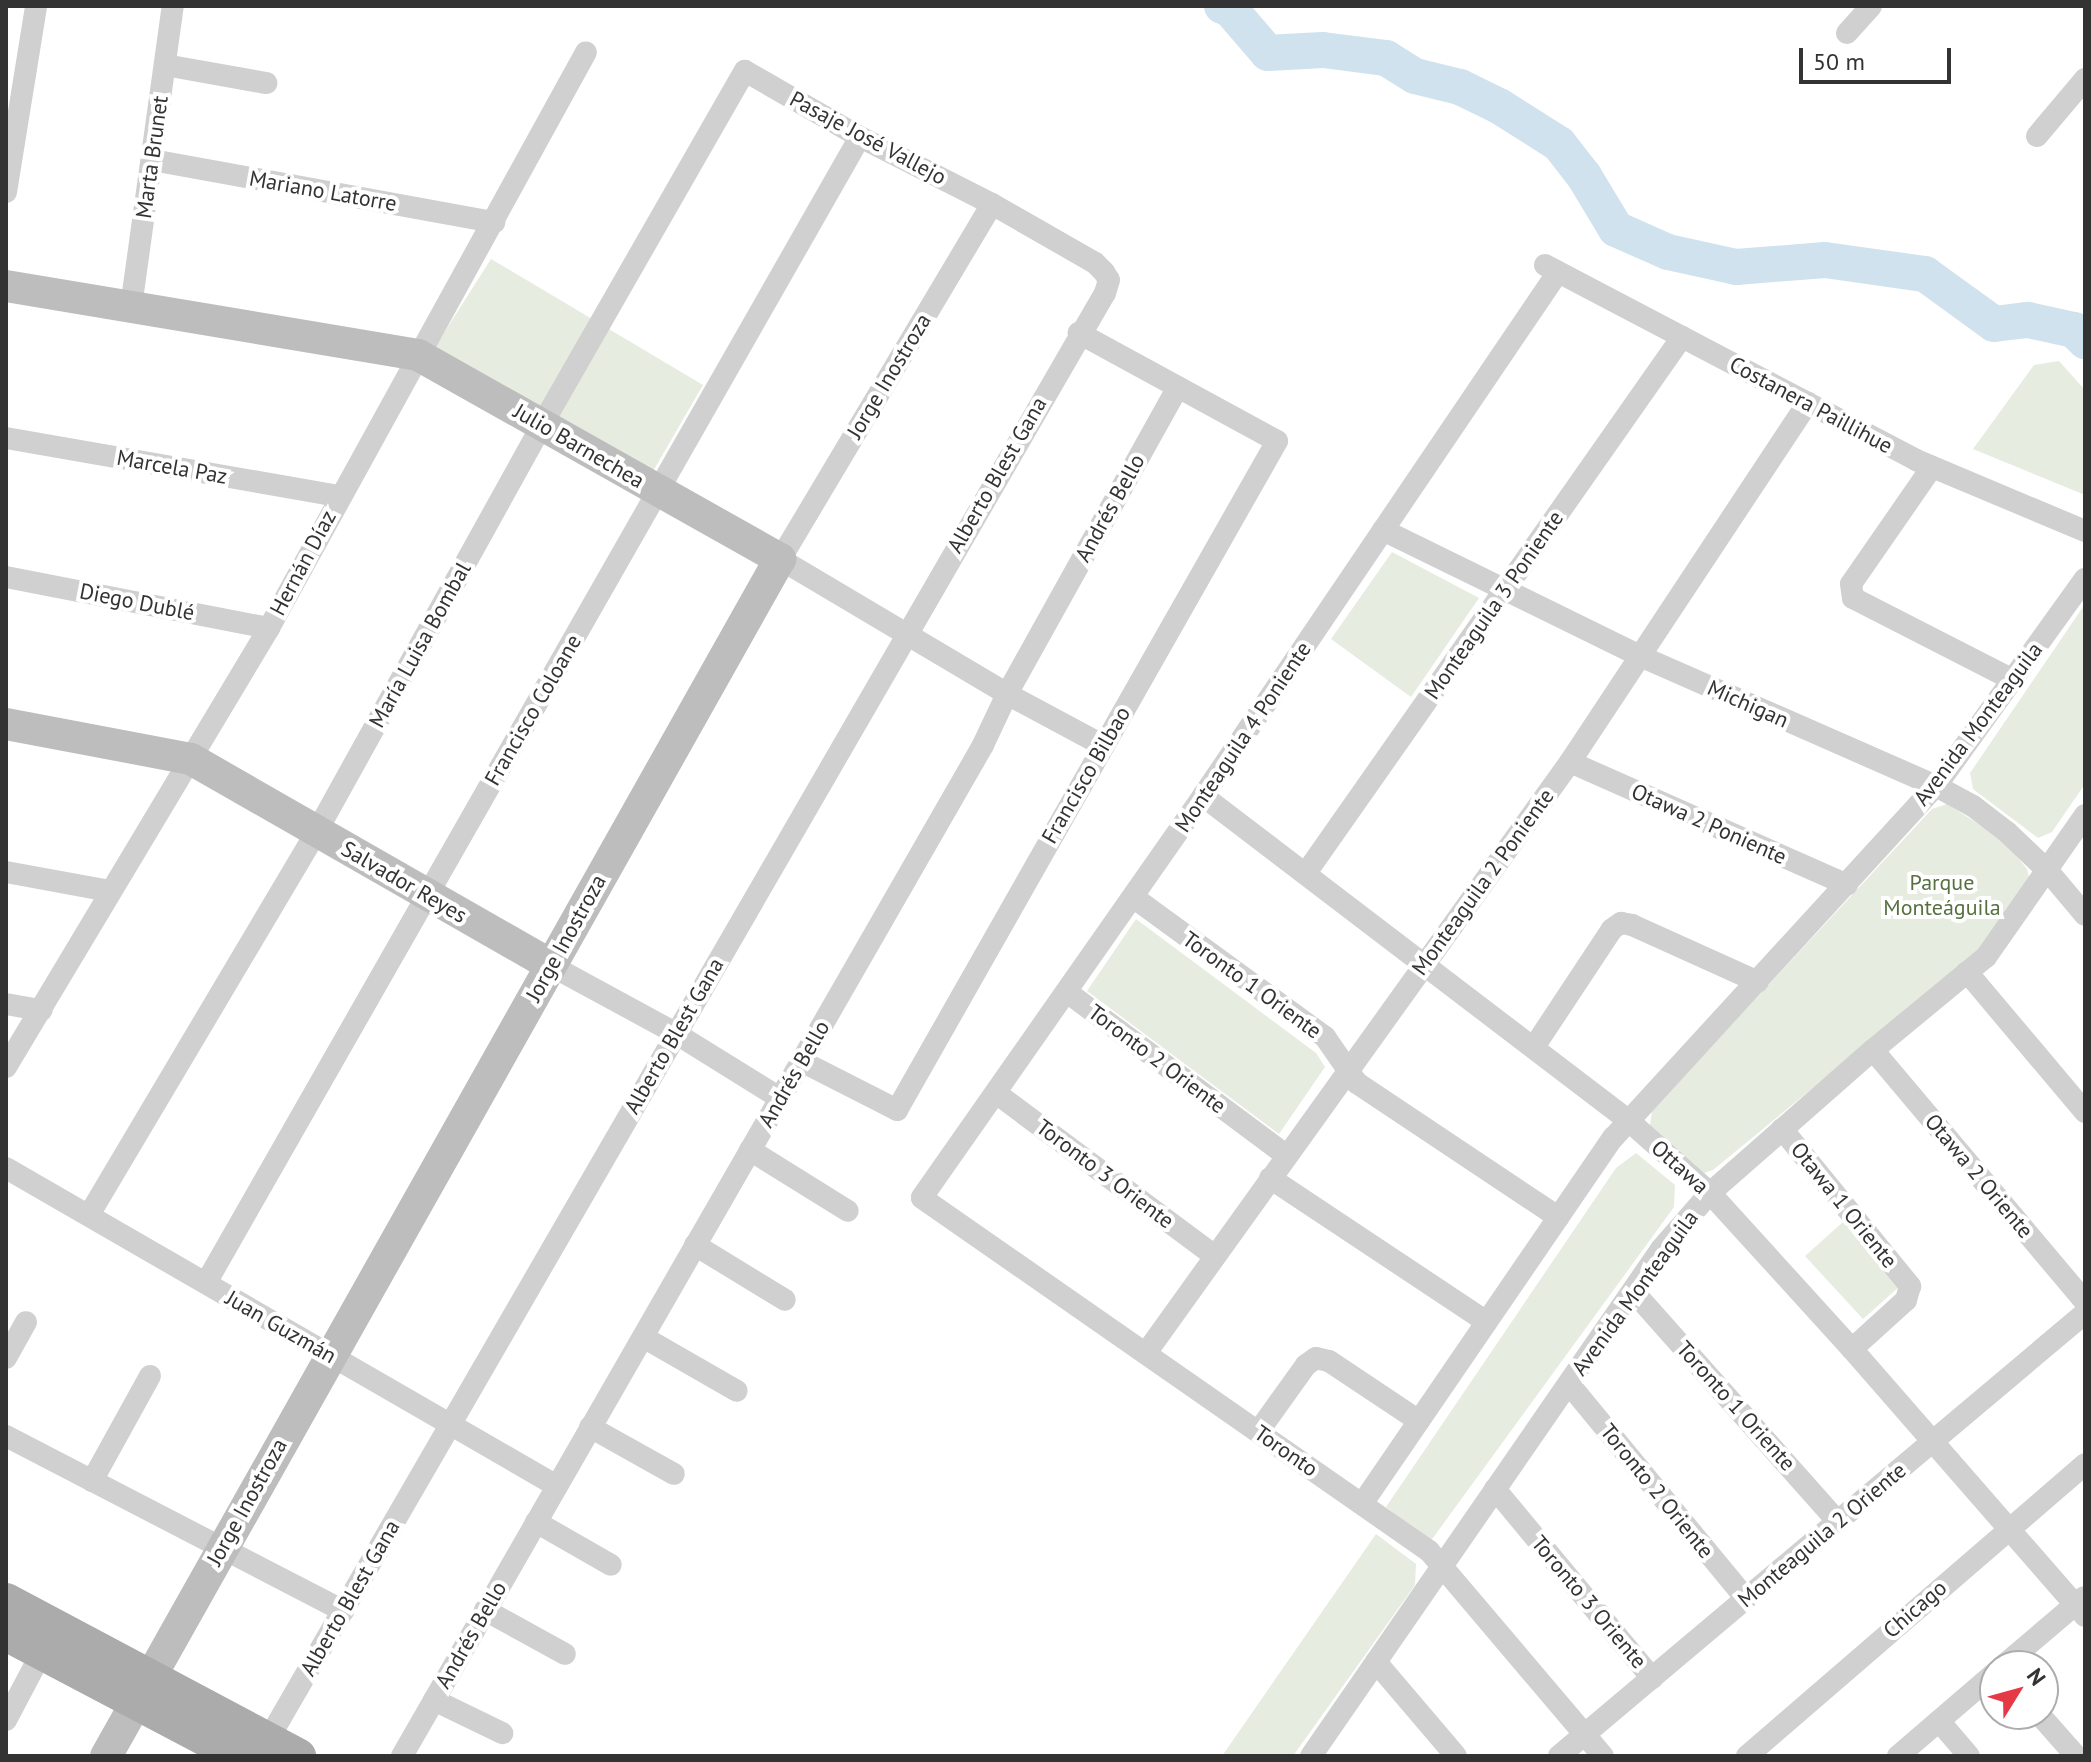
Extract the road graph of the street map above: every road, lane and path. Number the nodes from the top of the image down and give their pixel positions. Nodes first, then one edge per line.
1 (36, 6) edge
2 (173, 6) edge
3 (1871, 6) edge
4 (1847, 33) dead end
5 (586, 52) dead end
6 (165, 65) junction
7 (745, 71) joint
8 (2085, 79) edge
9 (266, 83) dead end
10 (2037, 136) dead end
11 (860, 137) junction
12 (152, 160) junction
13 (6, 192) edge
14 (992, 204) junction
15 (494, 222) junction
16 (1551, 269) joint
17 (6, 286) edge
18 (131, 307) junction
19 (1079, 333) junction
20 (1682, 337) junction
21 (418, 355) junction
22 (1178, 387) junction
23 (1808, 403) junction
24 (543, 423) junction
25 (6, 438) edge
26 (1932, 467) junction
27 (657, 492) junction
28 (339, 496) junction
29 (1383, 530) junction
30 (2085, 531) edge
31 (780, 559) junction
32 (6, 577) edge
33 (2085, 579) edge
34 (1505, 590) junction
35 (269, 628) junction
36 (907, 632) junction
37 (1640, 656) junction
38 (2013, 680) junction
39 (1007, 694) junction
40 (6, 724) edge
41 (1102, 745) junction
42 (191, 759) junction
43 (1570, 762) junction
44 (1936, 786) junction
45 (1203, 796) junction
46 (2085, 815) edge
47 (317, 831) junction
48 (2076, 846) edge
49 (2048, 871) junction
50 (6, 872) edge
51 (1306, 873) junction
52 (1847, 885) junction
53 (110, 891) junction
54 (427, 897) junction
55 (1133, 897) junction
56 (2085, 915) edge
57 (1424, 962) junction
58 (550, 965) junction
59 (1967, 972) junction
60 (1758, 982) junction
61 (1067, 992) junction
62 (6, 1004) edge
63 (41, 1010) junction
64 (675, 1033) junction
65 (1534, 1047) junction
66 (1873, 1050) junction
67 (801, 1061) junction
68 (6, 1067) edge
69 (1347, 1070) junction
70 (996, 1093) junction
71 (780, 1098) junction
72 (2085, 1112) edge
73 (1629, 1121) junction
74 (1782, 1129) junction
75 (750, 1150) junction
76 (1286, 1155) junction
77 (6, 1168) edge
78 (1270, 1178) junction
79 (1710, 1193) junction
80 (922, 1198) joint
81 (848, 1211) dead end
82 (89, 1215) junction
83 (1558, 1217) junction
84 (695, 1245) junction
85 (1215, 1256) junction
86 (206, 1283) junction
87 (1633, 1291) junction
88 (785, 1300) dead end
89 (2085, 1302) edge
90 (2085, 1313) edge
91 (26, 1322) dead end
92 (1487, 1322) junction
93 (643, 1337) junction
94 (1852, 1349) junction
95 (1146, 1353) junction
96 (330, 1355) junction
97 (6, 1358) edge
98 (150, 1376) dead end
99 (1569, 1384) junction
100 (737, 1391) dead end
101 (1419, 1421) junction
102 (450, 1424) junction
103 (590, 1427) junction
104 (1258, 1432) junction
105 (6, 1436) edge
106 (1932, 1443) junction
107 (2085, 1464) edge
108 (674, 1474) dead end
109 (92, 1481) junction
110 (557, 1486) junction
111 (1495, 1489) junction
112 (1362, 1504) junction
113 (536, 1522) junction
114 (1838, 1522) junction
115 (2008, 1528) junction
116 (221, 1548) junction
117 (1443, 1564) junction
118 (611, 1565) dead end
119 (1746, 1599) junction
120 (6, 1601) edge
121 (2082, 1606) edge
122 (485, 1610) junction
123 (343, 1611) junction
124 (6, 1633) edge
125 (2024, 1650) edge
126 (42, 1652) junction
127 (565, 1654) dead end
128 (1376, 1662) junction
129 (1652, 1678) junction
130 (1979, 1687) edge
131 (141, 1688) junction
132 (434, 1700) junction
133 (6, 1720) edge
134 (1939, 1721) junction
135 (2053, 1730) edge
136 (502, 1733) dead end
137 (1584, 1733) junction
138 (268, 1751) edge
139 (106, 1756) edge
140 (402, 1756) edge
141 (1311, 1756) edge
142 (1456, 1756) edge
143 (1559, 1756) edge
144 (1603, 1756) edge
145 (1747, 1756) edge
146 (1898, 1756) edge
147 (1969, 1756) edge
148 (2076, 1756) edge

1 - 13 street
2 - 6 street, Marta Brunet
3 - 4 street
5 - 15 street, Hernán Díaz
6 - 9 street
6 - 12 street, Marta Brunet
7 - 11 street, Pasaje José Vallejo
7 - 24 street, María Luisa Bombal
8 - 10 street
11 - 14 street, Pasaje José Vallejo
11 - 27 street, Francisco Coloane
12 - 15 street, Mariano Latorre
12 - 18 street, Marta Brunet
14 - 19 street, Pasaje José Vallejo
14 - 31 street, Jorge Inostroza
15 - 21 street, Hernán Díaz
16 - 20 street, Costanera Paillihue
16 - 29 street, Monteaguila 4 Poniente
17 - 18 street, Julio Barnechea
18 - 21 street, Julio Barnechea
19 - 22 street
19 - 36 street, Alberto Blest Gana
20 - 23 street, Costanera Paillihue
20 - 34 street, Monteaguila 3 Poniente
21 - 24 street, Julio Barnechea
21 - 28 street, Hernán Díaz
22 - 39 street, Andrés Bello
22 - 41 street, Francisco Bilbao
23 - 26 street, Costanera Paillihue
23 - 37 street, Monteaguila 2 Poniente
24 - 27 street, Julio Barnechea
24 - 47 street, María Luisa Bombal
25 - 28 street, Marcela Paz
26 - 30 street, Costanera Paillihue
26 - 38 street
27 - 31 street, Julio Barnechea
27 - 54 street, Francisco Coloane
28 - 35 street, Hernán Díaz
29 - 34 street, Michigan
29 - 45 street, Monteaguila 4 Poniente
31 - 36 street, Julio Barnechea
31 - 58 street, Jorge Inostroza
32 - 35 street, Diego Dublé
33 - 38 street, Avenida Monteaguila
34 - 37 street, Michigan
34 - 51 street, Monteaguila 3 Poniente
35 - 42 street, Hernán Díaz
36 - 39 street, Julio Barnechea
36 - 64 street, Alberto Blest Gana
37 - 43 street, Monteaguila 2 Poniente
37 - 44 street, Michigan
38 - 44 street, Avenida Monteaguila
39 - 41 street, Julio Barnechea
39 - 67 street, Andrés Bello
40 - 42 street, Salvador Reyes
41 - 67 street, Francisco Bilbao
42 - 47 street, Salvador Reyes
42 - 53 street, Hernán Díaz
43 - 52 street, Otawa 2 Poniente
43 - 57 street, Monteaguila 2 Poniente
44 - 49 street, Michigan
44 - 52 street, Avenida Monteaguila
45 - 51 street, Ottawa
45 - 55 street, Monteaguila 4 Poniente
46 - 48 street, Avenida Monteaguila
47 - 54 street, Salvador Reyes
47 - 82 street, María Luisa Bombal
48 - 49 street, Avenida Monteaguila
49 - 56 street, Michigan
49 - 59 street, Avenida Monteaguila
50 - 53 street
51 - 57 street, Ottawa
52 - 60 street, Avenida Monteaguila
53 - 63 street, Hernán Díaz
54 - 58 street, Salvador Reyes
54 - 86 street, Francisco Coloane
55 - 61 street, Monteaguila 4 Poniente
55 - 69 street, Toronto 1 Oriente
57 - 65 street, Ottawa
57 - 69 street, Monteaguila 2 Poniente
58 - 64 street, Salvador Reyes
58 - 96 street, Jorge Inostroza
59 - 66 street, Avenida Monteaguila
59 - 72 street
60 - 65 street
60 - 73 street, Avenida Monteaguila
61 - 70 street, Monteaguila 4 Poniente
61 - 76 street, Toronto 2 Oriente
62 - 63 street
63 - 68 street, Hernán Díaz
64 - 71 street, Salvador Reyes
64 - 102 street, Alberto Blest Gana
65 - 73 street, Ottawa
66 - 74 street, Avenida Monteaguila
66 - 89 street, Otawa 2 Oriente
67 - 71 street, Andrés Bello
69 - 76 street, Monteaguila 2 Poniente
69 - 83 street, Toronto 1 Oriente
70 - 80 street, Monteaguila 4 Poniente
70 - 85 street, Toronto 3 Oriente
71 - 75 street, Andrés Bello
73 - 79 street, Ottawa
73 - 83 street, Avenida Monteaguila
74 - 79 street, Avenida Monteaguila
74 - 94 street, Otawa 1 Oriente
75 - 81 street
75 - 84 street, Andrés Bello
76 - 78 street, Monteaguila 2 Poniente
77 - 82 street, Juan Guzmán
78 - 85 street, Monteaguila 2 Poniente
78 - 92 street
79 - 87 street, Avenida Monteaguila
79 - 94 street, Ottawa
80 - 95 street, Toronto
82 - 86 street, Juan Guzmán
83 - 92 street, Avenida Monteaguila
84 - 88 street
84 - 93 street, Andrés Bello
85 - 95 street, Monteaguila 2 Poniente
86 - 96 street, Juan Guzmán
87 - 99 street, Avenida Monteaguila
87 - 114 street, Toronto 1 Oriente
90 - 106 street, Monteaguila 2 Oriente
91 - 97 street
92 - 101 street, Avenida Monteaguila
93 - 100 street
93 - 103 street, Andrés Bello
94 - 106 street, Ottawa
95 - 104 street, Toronto
96 - 102 street, Juan Guzmán
96 - 116 street, Jorge Inostroza
98 - 109 street
99 - 111 street, Avenida Monteaguila
99 - 119 street, Toronto 2 Oriente
101 - 104 street
101 - 112 street, Avenida Monteaguila
102 - 110 street, Juan Guzmán
102 - 123 street, Alberto Blest Gana
103 - 108 street
103 - 110 street, Andrés Bello
104 - 112 street, Toronto
105 - 109 street
106 - 114 street, Monteaguila 2 Oriente
106 - 115 street, Ottawa
107 - 115 street, Chicago
109 - 116 street
110 - 113 street, Andrés Bello
111 - 117 street, Avenida Monteaguila
111 - 129 street, Toronto 3 Oriente
112 - 117 street, Toronto
113 - 118 street
113 - 122 street, Andrés Bello
114 - 119 street, Monteaguila 2 Oriente
115 - 121 street, Ottawa
115 - 145 street, Chicago
116 - 123 street
116 - 131 street, Jorge Inostroza
117 - 128 street, Avenida Monteaguila
117 - 137 street, Toronto
119 - 129 street, Monteaguila 2 Oriente
120 - 131 main road
121 - 125 street
122 - 127 street
122 - 132 street, Andrés Bello
123 - 138 street, Alberto Blest Gana
124 - 126 main road
126 - 131 main road
126 - 133 street
128 - 141 street, Avenida Monteaguila
128 - 142 street
129 - 137 street, Monteaguila 2 Oriente
130 - 134 street
131 - 138 main road
131 - 139 street, Jorge Inostroza
132 - 136 street
132 - 140 street, Andrés Bello
134 - 146 street
134 - 147 street
135 - 148 street
137 - 143 street, Monteaguila 2 Oriente
137 - 144 street, Toronto

